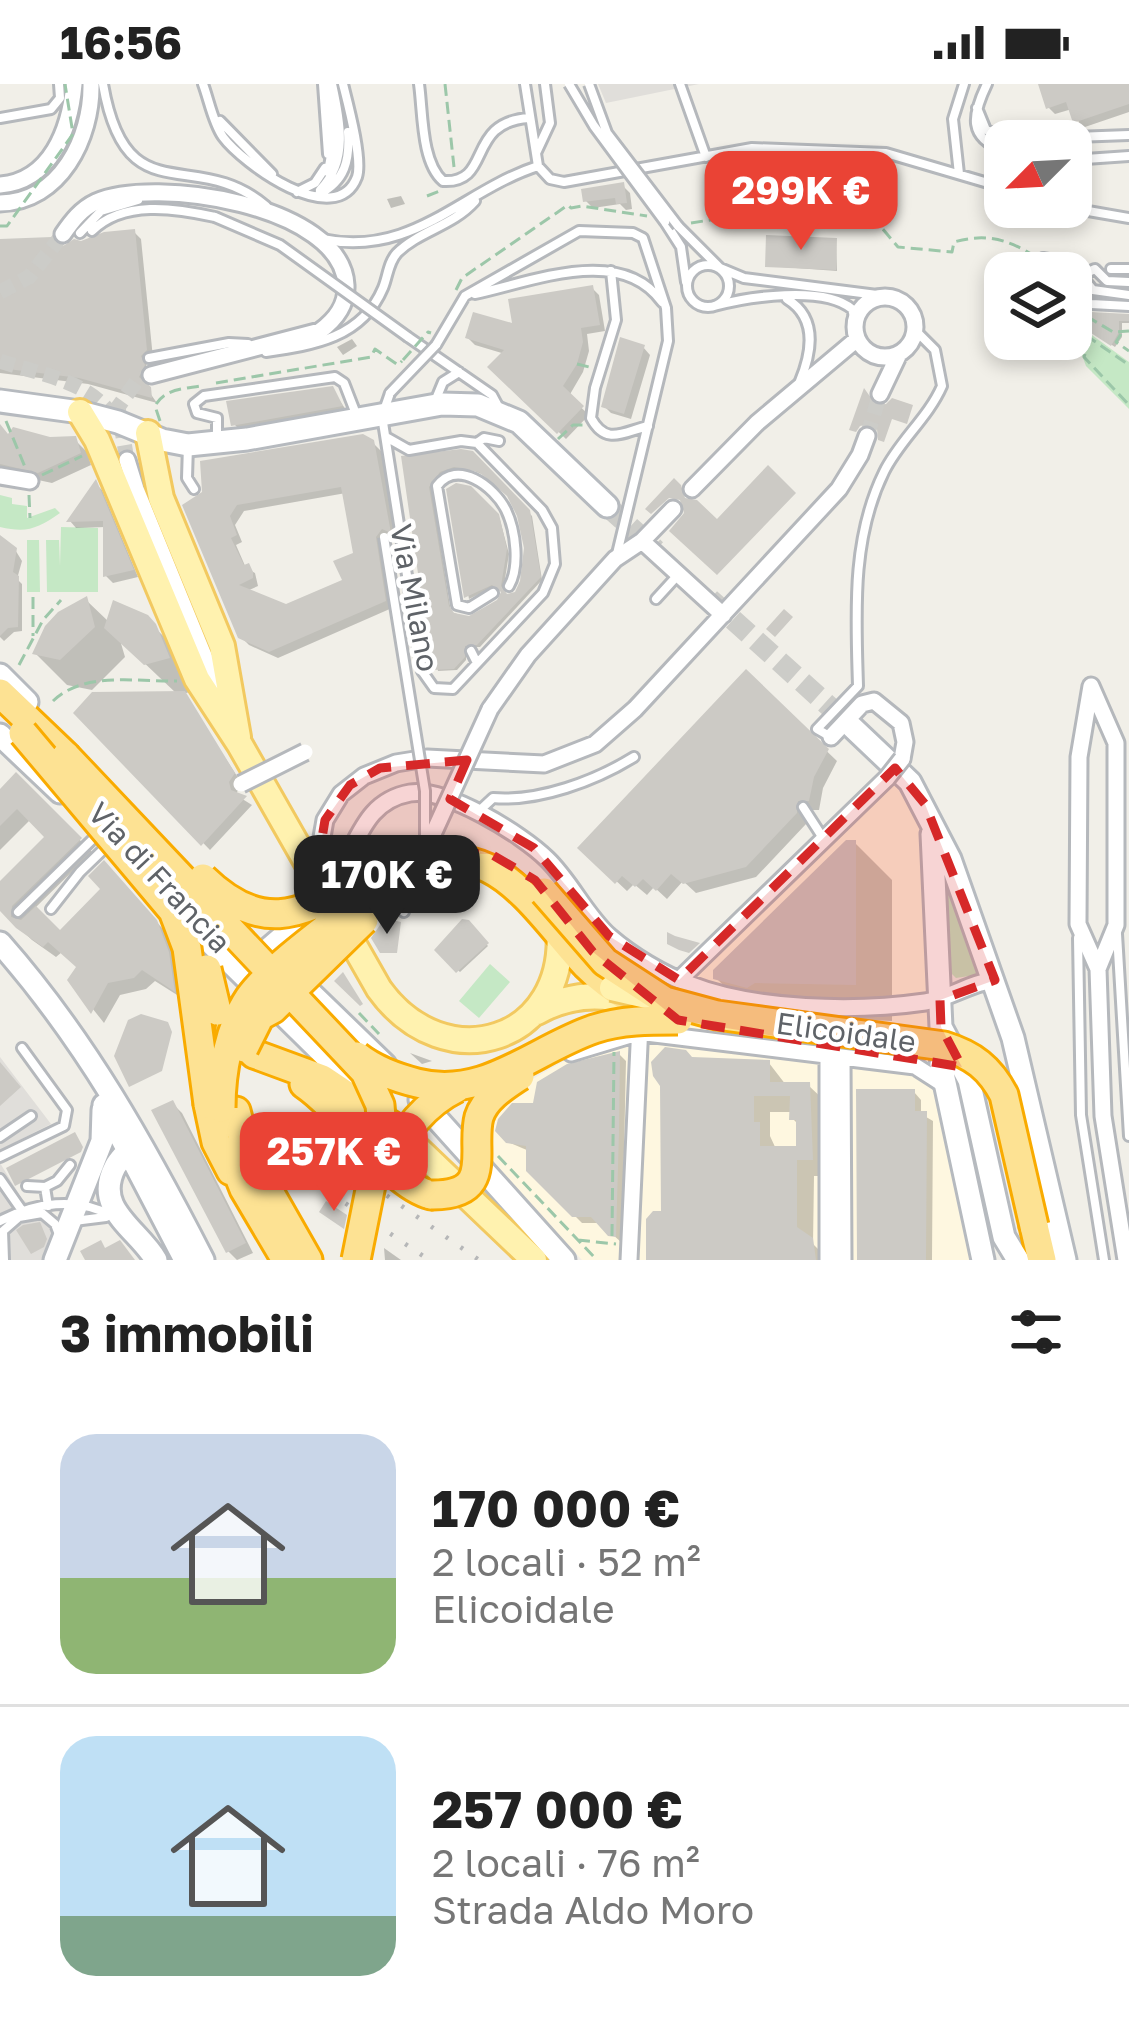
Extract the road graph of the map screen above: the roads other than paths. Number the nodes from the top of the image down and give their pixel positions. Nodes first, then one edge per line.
1 (66, 84) edge
2 (91, 84) edge
3 (104, 84) edge
4 (202, 84) edge
5 (333, 84) edge
6 (419, 84) edge
7 (524, 84) edge
8 (544, 84) edge
9 (569, 84) edge
10 (590, 84) edge
11 (680, 84) edge
12 (964, 84) edge
13 (987, 84) edge
14 (977, 107) junction
15 (0, 118) edge
16 (530, 118) junction
17 (1129, 135) edge
18 (984, 140) edge
19 (535, 154) junction
20 (1129, 156) edge
21 (706, 157) junction
22 (1092, 158) edge
23 (538, 166) junction
24 (959, 174) junction
25 (984, 182) edge
26 (0, 185) edge
27 (157, 194) junction
28 (303, 195) junction
29 (479, 196) junction
30 (138, 200) junction
31 (0, 203) edge
32 (1092, 212) edge
33 (117, 213) junction
34 (276, 215) junction
35 (1129, 218) edge
36 (92, 230) dead end
37 (71, 234) joint
38 (315, 238) junction
39 (649, 249) junction
40 (719, 268) junction
41 (1111, 269) dead end
42 (1129, 269) edge
43 (610, 271) junction
44 (631, 275) junction
45 (1129, 282) edge
46 (686, 284) junction
47 (460, 294) junction
48 (1129, 295) edge
49 (780, 296) junction
50 (885, 296) junction
51 (1092, 304) edge
52 (714, 306) junction
53 (1129, 306) edge
54 (666, 308) junction
55 (855, 319) junction
56 (915, 330) junction
57 (857, 339) junction
58 (266, 345) junction
59 (899, 354) junction
60 (232, 355) junction
61 (150, 367) joint
62 (459, 372) junction
63 (880, 394) tunnel mouth
64 (789, 396) junction
65 (436, 398) junction
66 (2, 401) edge
67 (500, 411) junction
68 (80, 412) junction
69 (358, 421) junction
70 (154, 424) junction
71 (384, 426) junction
72 (648, 426) junction
73 (867, 436) tunnel mouth
74 (499, 441) dead end
75 (477, 442) junction
76 (217, 444) junction
77 (188, 445) junction
78 (128, 460) tunnel mouth
79 (0, 476) edge
80 (29, 481) road end
81 (194, 489) dead end
82 (692, 489) dead end
83 (673, 509) dead end
84 (615, 514) junction
85 (384, 537) dead end
86 (642, 541) junction
87 (615, 559) junction
88 (679, 574) junction
89 (508, 586) dead end
90 (493, 592) dead end
91 (656, 598) dead end
92 (723, 615) junction
93 (471, 651) dead end
94 (477, 663) junction
95 (9, 670) edge
96 (0, 693) edge
97 (852, 728) tunnel mouth
98 (7, 735) edge
99 (831, 736) joint
100 (240, 745) junction
101 (305, 752) dead end
102 (74, 756) junction
103 (634, 758) dead end
104 (241, 784) dead end
105 (803, 807) dead end
106 (477, 814) junction
107 (932, 821) junction
108 (107, 836) junction
109 (824, 839) junction
110 (420, 858) junction
111 (341, 862) junction
112 (318, 886) junction
113 (544, 892) junction
114 (51, 909) dead end
115 (18, 912) dead end
116 (404, 912) dead end
117 (1078, 924) junction
118 (1117, 925) junction
119 (560, 934) junction
120 (0, 943) edge
121 (269, 954) junction
122 (0, 965) edge
123 (238, 966) junction
124 (1098, 969) junction
125 (995, 980) junction
126 (612, 988) junction
127 (547, 996) junction
128 (940, 998) junction
129 (658, 1001) junction
130 (530, 1016) junction
131 (610, 1038) junction
132 (22, 1048) dead end
133 (349, 1050) junction
134 (835, 1056) junction
135 (271, 1061) junction
136 (519, 1069) junction
137 (942, 1074) joint
138 (472, 1087) junction
139 (409, 1089) junction
140 (97, 1092) junction
141 (222, 1109) junction
142 (31, 1116) dead end
143 (132, 1125) junction
144 (400, 1132) junction
145 (1129, 1136) edge
146 (0, 1137) edge
147 (129, 1150) junction
148 (467, 1150) junction
149 (0, 1157) edge
150 (70, 1165) dead end
151 (0, 1179) edge
152 (27, 1186) dead end
153 (46, 1187) junction
154 (252, 1190) junction
155 (150, 1192) junction
156 (48, 1206) junction
157 (25, 1210) junction
158 (366, 1212) junction
159 (74, 1214) junction
160 (117, 1217) junction
161 (0, 1221) edge
162 (1028, 1227) junction
163 (57, 1254) edge
164 (2, 1257) edge
165 (157, 1260) edge
166 (185, 1260) edge
167 (203, 1260) edge
168 (286, 1260) edge
169 (308, 1260) edge
170 (360, 1260) edge
171 (534, 1260) edge
172 (564, 1260) edge
173 (629, 1260) edge
174 (828, 1260) edge
175 (843, 1260) edge
176 (983, 1260) edge
177 (1018, 1260) edge
178 (1029, 1260) edge
179 (1042, 1260) edge
180 (1066, 1260) edge
181 (1104, 1260) edge
182 (1126, 1260) edge

1 - 15 lane
1 - 26 street
2 - 31 street
3 - 34 lane
4 - 28 lane
5 - 28 lane
5 - 28 lane
6 - 16 lane
7 - 16 lane
8 - 19 lane
9 - 46 lane, bridge
10 - 40 lane, bridge
11 - 21 lane
12 - 24 lane
13 - 14 lane
14 - 17 lane
14 - 18 lane
16 - 19 lane
19 - 23 lane
20 - 22 lane
21 - 23 lane
21 - 24 lane
23 - 29 lane
24 - 25 lane
27 - 30 lane
27 - 34 street
27 - 37 street
29 - 38 lane
29 - 60 lane
30 - 33 lane
30 - 37 lane
32 - 35 lane
33 - 36 lane
33 - 62 lane, bridge
34 - 38 street
38 - 58 street
39 - 44 lane
39 - 47 lane
39 - 54 lane
40 - 46 lane
40 - 50 lane
40 - 52 lane
41 - 42 lane
43 - 44 lane
43 - 47 lane
43 - 72 lane
44 - 54 lane
45 - 48 lane
46 - 52 lane
47 - 71 lane, bridge
49 - 52 lane
49 - 55 lane
49 - 64 lane
50 - 55 street
50 - 56 street
51 - 53 lane
54 - 72 lane
55 - 57 street
56 - 59 street
56 - 99 lane
57 - 59 street
57 - 64 street
58 - 60 street
58 - 61 lane
59 - 63 street
60 - 61 street
62 - 65 lane
62 - 67 lane
64 - 82 street
65 - 67 main road
65 - 71 main road
66 - 68 main road
67 - 84 main road
68 - 70 main road
68 - 100 main road
69 - 71 main road
69 - 76 main road
69 - 76 lane
70 - 77 main road
70 - 100 main road
71 - 75 lane
71 - 94 lane, Via Milano
72 - 84 lane
73 - 92 street
74 - 75 lane
75 - 94 lane, Via Milano
76 - 77 main road
77 - 81 lane
78 - 100 street
79 - 80 street
83 - 86 street
84 - 86 lane
84 - 87 lane
85 - 110 lane, bridge
86 - 87 street
86 - 88 street
87 - 110 street, bridge
88 - 91 lane
88 - 92 street
89 - 90 lane
92 - 112 street
93 - 94 lane
95 - 102 main road, Via di Francia
96 - 102 highway
97 - 107 main road
98 - 108 main road, Via di Francia
98 - 123 main road, Via di Francia
98 - 135 highway, bridge
98 - 141 highway, bridge
99 - 109 street, bridge
100 - 112 main road
101 - 104 street, bridge
102 - 110 highway, Elicoidale, bridge
102 - 121 main road, Via di Francia
102 - 133 highway, bridge
103 - 106 lane
105 - 109 lane
106 - 111 street
106 - 129 street
107 - 125 main road
107 - 128 main road
108 - 114 lane
108 - 115 lane
108 - 123 main road, Via di Francia
109 - 129 street
110 - 113 highway, Elicoidale
110 - 141 highway, bridge
111 - 112 street
111 - 116 lane
112 - 121 main road
112 - 130 main road
113 - 119 main road, Elicoidale, bridge
113 - 129 highway, Elicoidale, bridge
117 - 118 street
117 - 124 street
117 - 181 lane
118 - 124 street
118 - 145 lane
119 - 126 highway, Elicoidale
119 - 127 main road
119 - 141 highway, bridge
120 - 143 main road
121 - 139 main road, Via di Francia
122 - 140 main road
123 - 144 main road, Via di Francia
124 - 182 street
125 - 128 street
125 - 180 main road
126 - 127 main road
126 - 129 highway, Elicoidale, bridge
127 - 130 main road
128 - 129 street
128 - 177 main road
129 - 130 main road
129 - 131 street
129 - 131 highway, bridge
129 - 134 street
129 - 136 street
129 - 162 highway, Elicoidale
129 - 162 highway, Elicoidale, bridge
129 - 173 street
131 - 135 highway, bridge
131 - 136 street
131 - 138 highway, bridge
132 - 149 lane
133 - 138 highway, bridge
133 - 158 highway, bridge
134 - 137 street
134 - 174 street
134 - 175 street
135 - 144 highway
136 - 138 street
137 - 176 main road
138 - 139 street
138 - 148 street
138 - 158 highway, bridge
139 - 148 main road, Via di Francia
140 - 147 main road
140 - 159 main road
141 - 154 highway
142 - 146 lane
143 - 147 main road
143 - 167 main road
144 - 171 main road, Via di Francia
147 - 155 main road
147 - 160 main road
148 - 172 main road, Via di Francia
150 - 153 lane
151 - 157 lane
152 - 153 lane
153 - 156 lane
154 - 168 highway
154 - 169 highway
155 - 160 main road
155 - 166 main road
156 - 157 lane
156 - 159 lane
157 - 161 lane
157 - 163 lane
157 - 164 lane
158 - 170 highway, bridge
159 - 160 lane
159 - 160 lane
159 - 163 main road
160 - 165 main road
162 - 178 highway, Elicoidale
162 - 179 highway, Elicoidale

